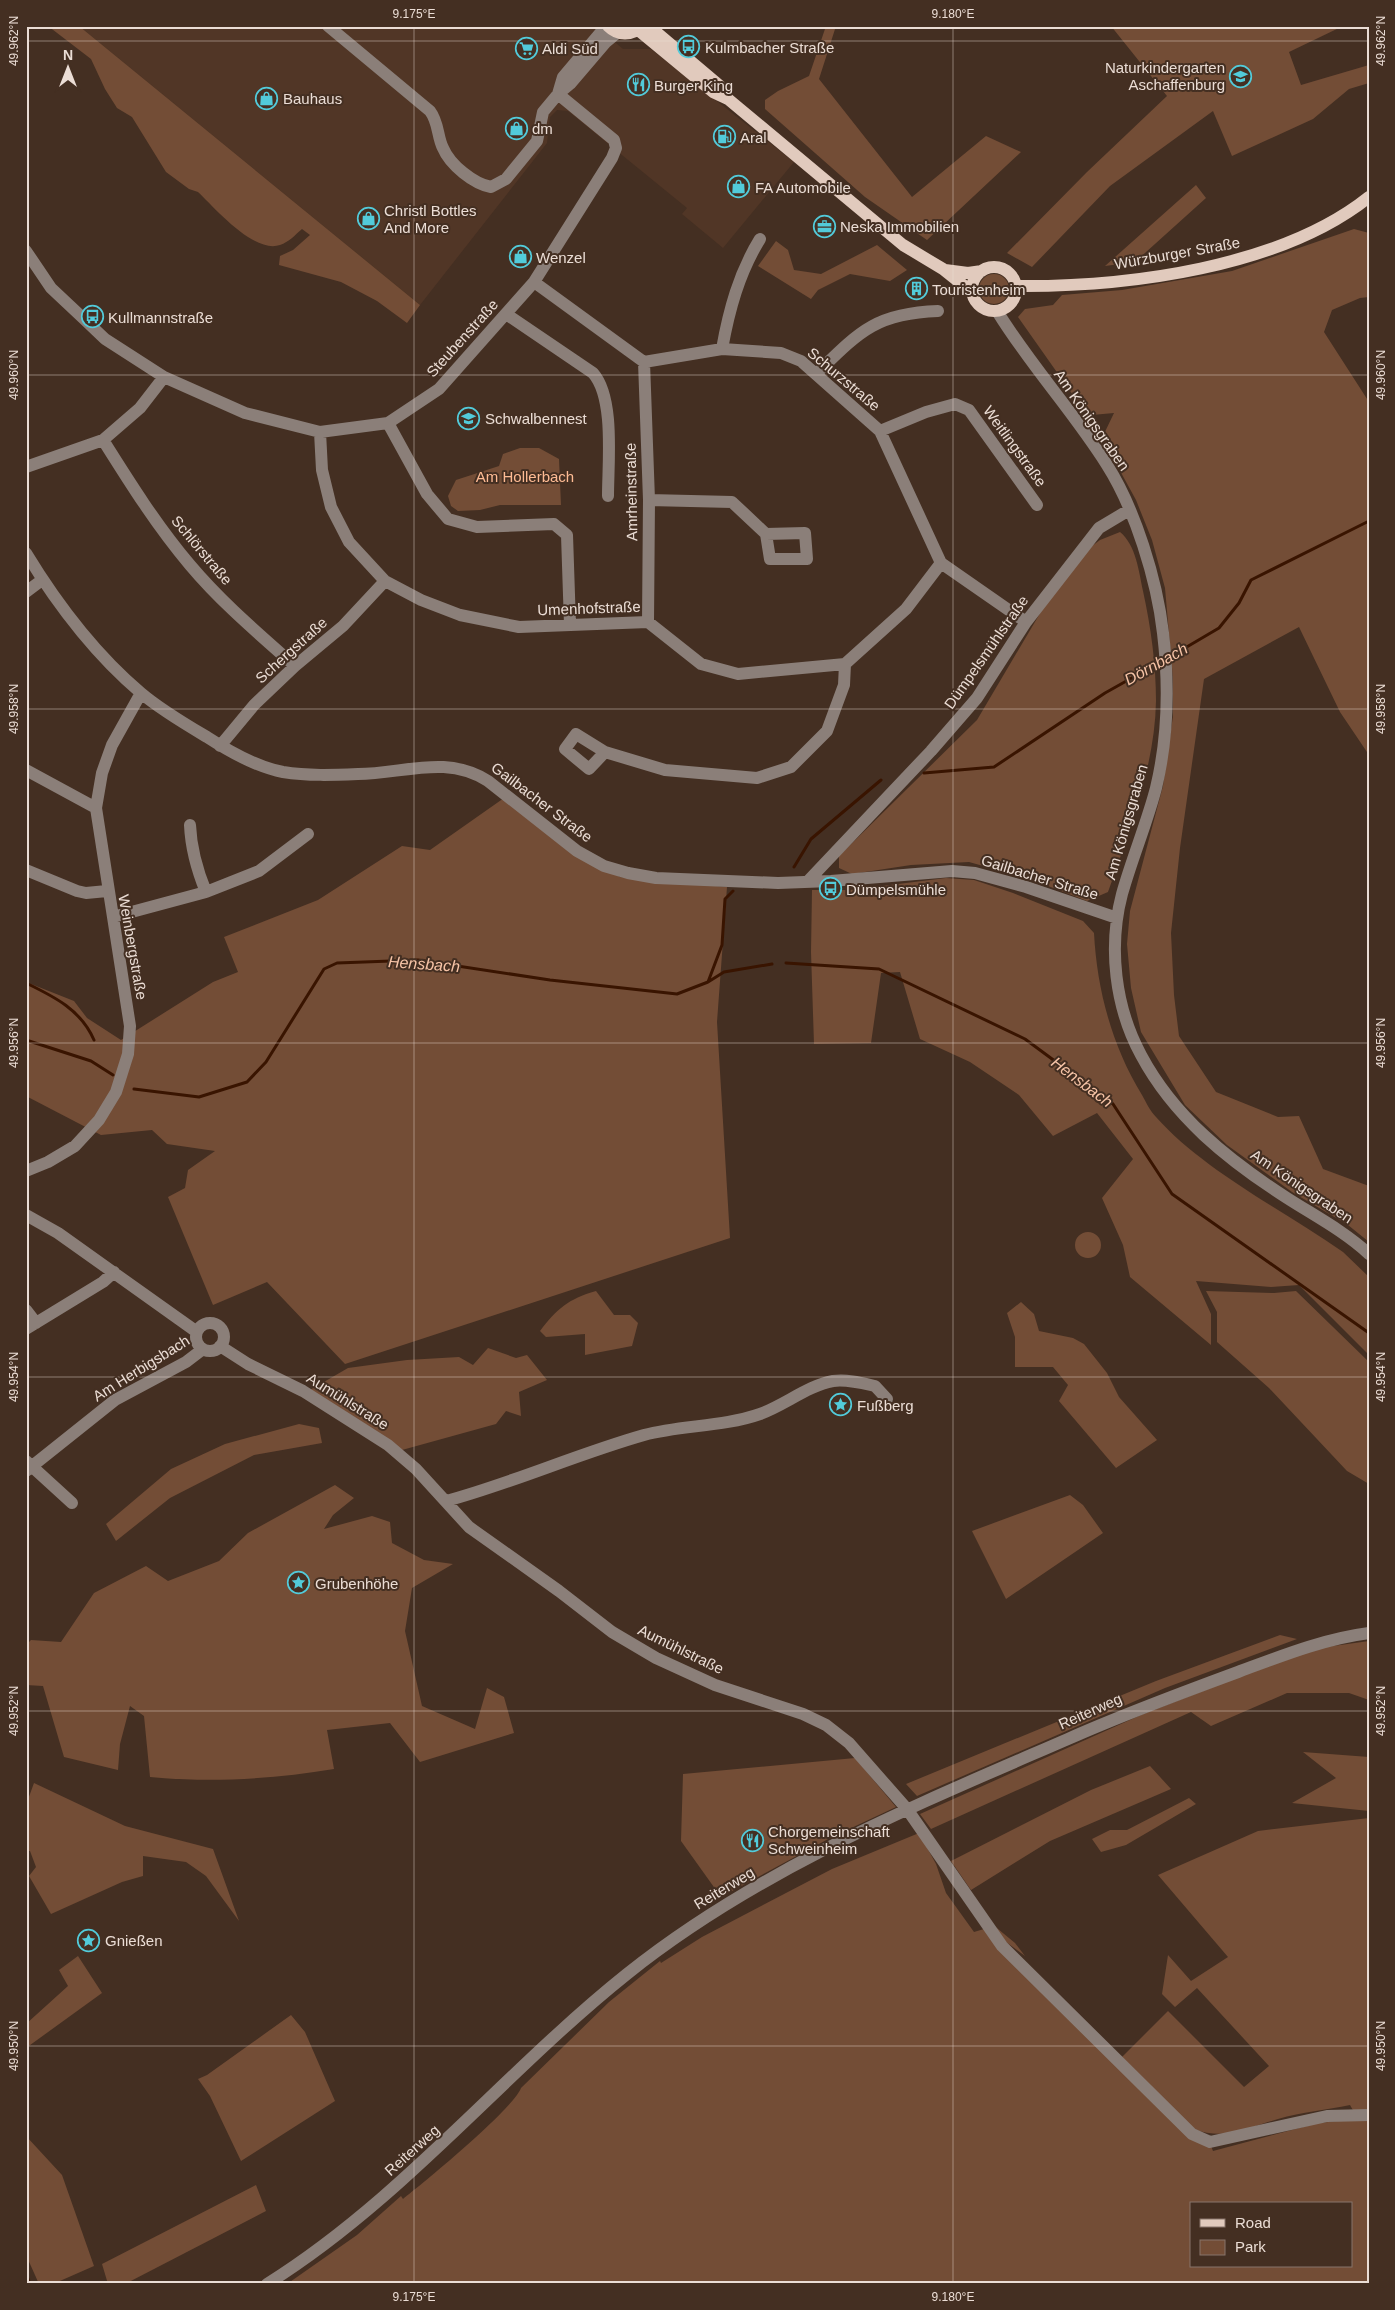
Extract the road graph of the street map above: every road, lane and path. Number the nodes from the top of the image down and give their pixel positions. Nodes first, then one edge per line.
1 (328, 26) edge
2 (610, 28) edge
3 (643, 28) edge
4 (558, 94) junction
5 (1369, 197) edge
6 (760, 239) dead end
7 (26, 251) edge
8 (943, 269) junction
9 (982, 271) junction
10 (534, 282) junction
11 (1016, 289) junction
12 (972, 293) junction
13 (1001, 309) junction
14 (938, 311) dead end
15 (506, 314) junction
16 (722, 349) junction
17 (644, 362) junction
18 (817, 373) junction
19 (164, 377) junction
20 (388, 423) junction
21 (880, 431) junction
22 (320, 432) junction
23 (103, 440) junction
24 (26, 467) edge
25 (608, 496) dead end
26 (649, 500) junction
27 (1037, 505) dead end
28 (1129, 510) junction
29 (766, 534) dead end
30 (26, 553) edge
31 (940, 563) junction
32 (42, 580) junction
33 (385, 580) junction
34 (26, 592) edge
35 (648, 622) junction
36 (1026, 622) junction
37 (570, 625) junction
38 (845, 664) junction
39 (295, 666) junction
40 (141, 693) junction
41 (220, 746) junction
42 (605, 752) dead end
43 (26, 770) edge
44 (96, 808) junction
45 (190, 825) dead end
46 (308, 834) dead end
47 (26, 870) edge
48 (808, 881) junction
49 (107, 891) junction
50 (206, 892) junction
51 (112, 918) junction
52 (1117, 918) junction
53 (26, 1171) edge
54 (26, 1215) edge
55 (1369, 1254) edge
56 (114, 1272) junction
57 (26, 1310) edge
58 (31, 1326) edge
59 (197, 1332) junction
60 (220, 1346) junction
61 (204, 1349) junction
62 (886, 1399) dead end
63 (28, 1466) edge
64 (446, 1502) junction
65 (72, 1503) dead end
66 (1369, 1633) edge
67 (908, 1809) junction
68 (1369, 2114) edge
69 (267, 2284) edge

1 - 4 street
2 - 3 main road
2 - 4 street
3 - 8 main road
4 - 10 street, Steubenstraße
5 - 11 main road, Würzburger Straße
6 - 16 street
7 - 19 street, Steubenstraße
8 - 9 main road
8 - 12 main road
9 - 11 main road
9 - 12 main road
10 - 15 street, Steubenstraße
10 - 17 street
11 - 13 main road
12 - 13 main road
13 - 28 street, Am Königsgraben
14 - 18 street
15 - 20 street, Steubenstraße
15 - 25 street
16 - 17 street, Schurzstraße
16 - 18 street, Schurzstraße
17 - 26 street, Amrheinstraße
18 - 21 street, Schurzstraße
19 - 22 street, Steubenstraße
19 - 23 street
20 - 22 street, Steubenstraße
20 - 37 street
21 - 27 street, Weitlingstraße
21 - 31 street, Schurzstraße
22 - 33 street, Umenhofstraße
23 - 24 street
23 - 39 street, Schlörstraße
26 - 29 street
26 - 35 street, Amrheinstraße
28 - 36 street, Dümpelsmühlstraße
28 - 52 street, Am Königsgraben
30 - 32 street, Gailbacher Straße
31 - 36 street
31 - 38 street
32 - 34 street
32 - 40 street, Gailbacher Straße
33 - 37 street, Umenhofstraße
33 - 39 street, Schergstraße
35 - 37 street, Umenhofstraße
35 - 38 street, Umenhofstraße
36 - 48 street, Dümpelsmühlstraße
38 - 42 street
39 - 41 street, Schergstraße
40 - 41 street, Gailbacher Straße
40 - 44 street, Weinbergstraße
41 - 48 street, Gailbacher Straße
43 - 44 street
44 - 49 street, Weinbergstraße
45 - 50 street
46 - 50 street
47 - 49 street
48 - 52 street, Gailbacher Straße
49 - 51 street, Weinbergstraße
50 - 51 street
51 - 53 street, Weinbergstraße
52 - 55 street, Am Königsgraben
54 - 56 street
56 - 58 street
56 - 59 street
57 - 58 street
59 - 60 street
59 - 61 street
60 - 61 street
60 - 64 street, Aumühlstraße
61 - 63 street, Am Herbigsbach
62 - 64 street
63 - 65 street
64 - 67 street, Aumühlstraße
66 - 67 street, Reiterweg
67 - 68 street, Aumühlstraße
67 - 69 street, Reiterweg

